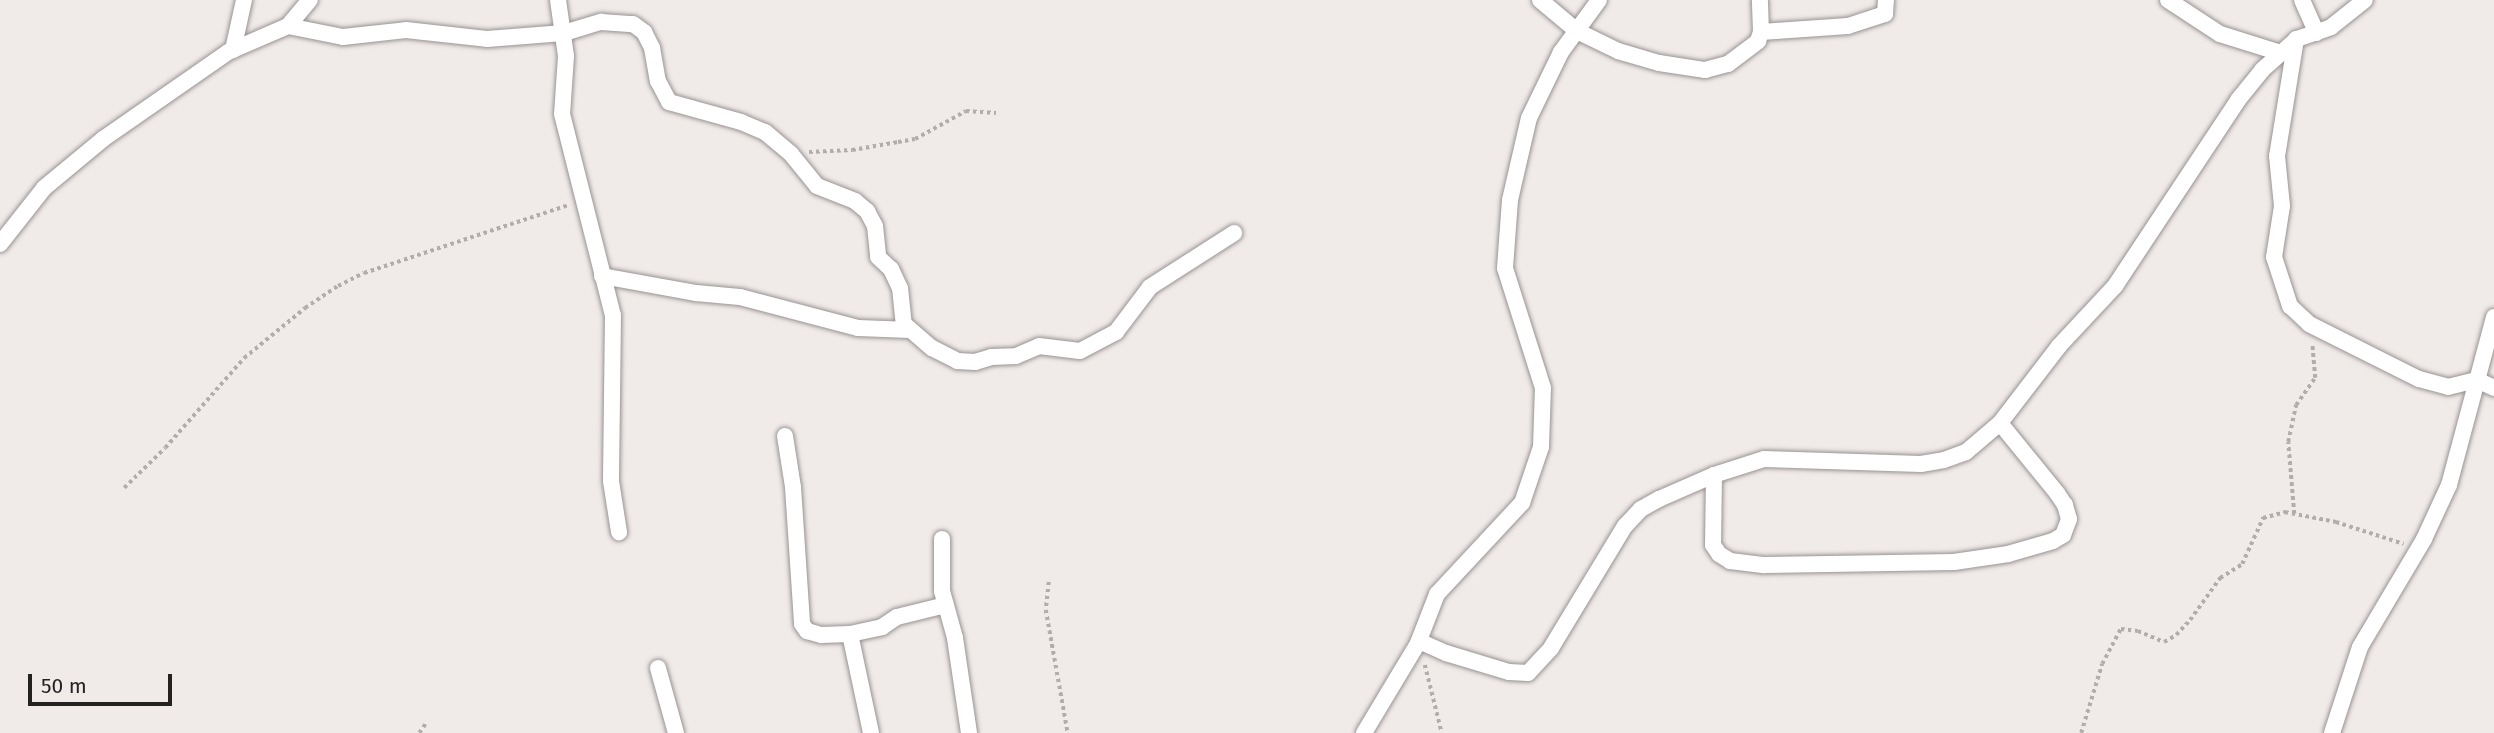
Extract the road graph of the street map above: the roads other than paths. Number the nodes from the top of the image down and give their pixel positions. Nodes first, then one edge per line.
1 (244, 0) edge
2 (310, 0) edge
3 (558, 0) edge
4 (1540, 0) edge
5 (1599, 0) edge
6 (1760, 0) edge
7 (1886, 0) edge
8 (2168, 0) edge
9 (2302, 0) edge
10 (2365, 0) edge
11 (288, 26) junction
12 (1577, 31) junction
13 (1761, 32) junction
14 (564, 33) junction
15 (2317, 33) junction
16 (2297, 39) junction
17 (233, 50) junction
18 (2281, 53) junction
19 (1234, 233) dead end
20 (0, 244) edge
21 (602, 276) junction
22 (2494, 317) edge
23 (910, 330) junction
24 (2477, 380) junction
25 (2494, 388) edge
26 (2000, 423) junction
27 (785, 436) dead end
28 (1714, 475) junction
29 (619, 532) dead end
30 (942, 539) dead end
31 (946, 605) junction
32 (850, 634) junction
33 (1419, 642) junction
34 (658, 668) dead end
35 (676, 733) edge
36 (871, 733) edge
37 (969, 733) edge
38 (1364, 733) edge
39 (2332, 733) edge

1 - 17 street
2 - 11 street
3 - 14 street
4 - 12 street
5 - 12 street
6 - 13 street
7 - 13 street
8 - 18 street
9 - 15 street
10 - 15 street
11 - 14 street
11 - 17 street
12 - 13 street
12 - 33 street
14 - 21 street
14 - 23 street
15 - 16 street
16 - 18 street
16 - 24 street
17 - 20 street
18 - 26 street
19 - 23 street
21 - 23 street
21 - 29 street
22 - 24 street
24 - 25 street
24 - 39 street
26 - 28 street
26 - 28 street
27 - 32 street
28 - 33 street
30 - 31 street
31 - 32 street
31 - 37 street
32 - 36 street
33 - 38 street
34 - 35 street

